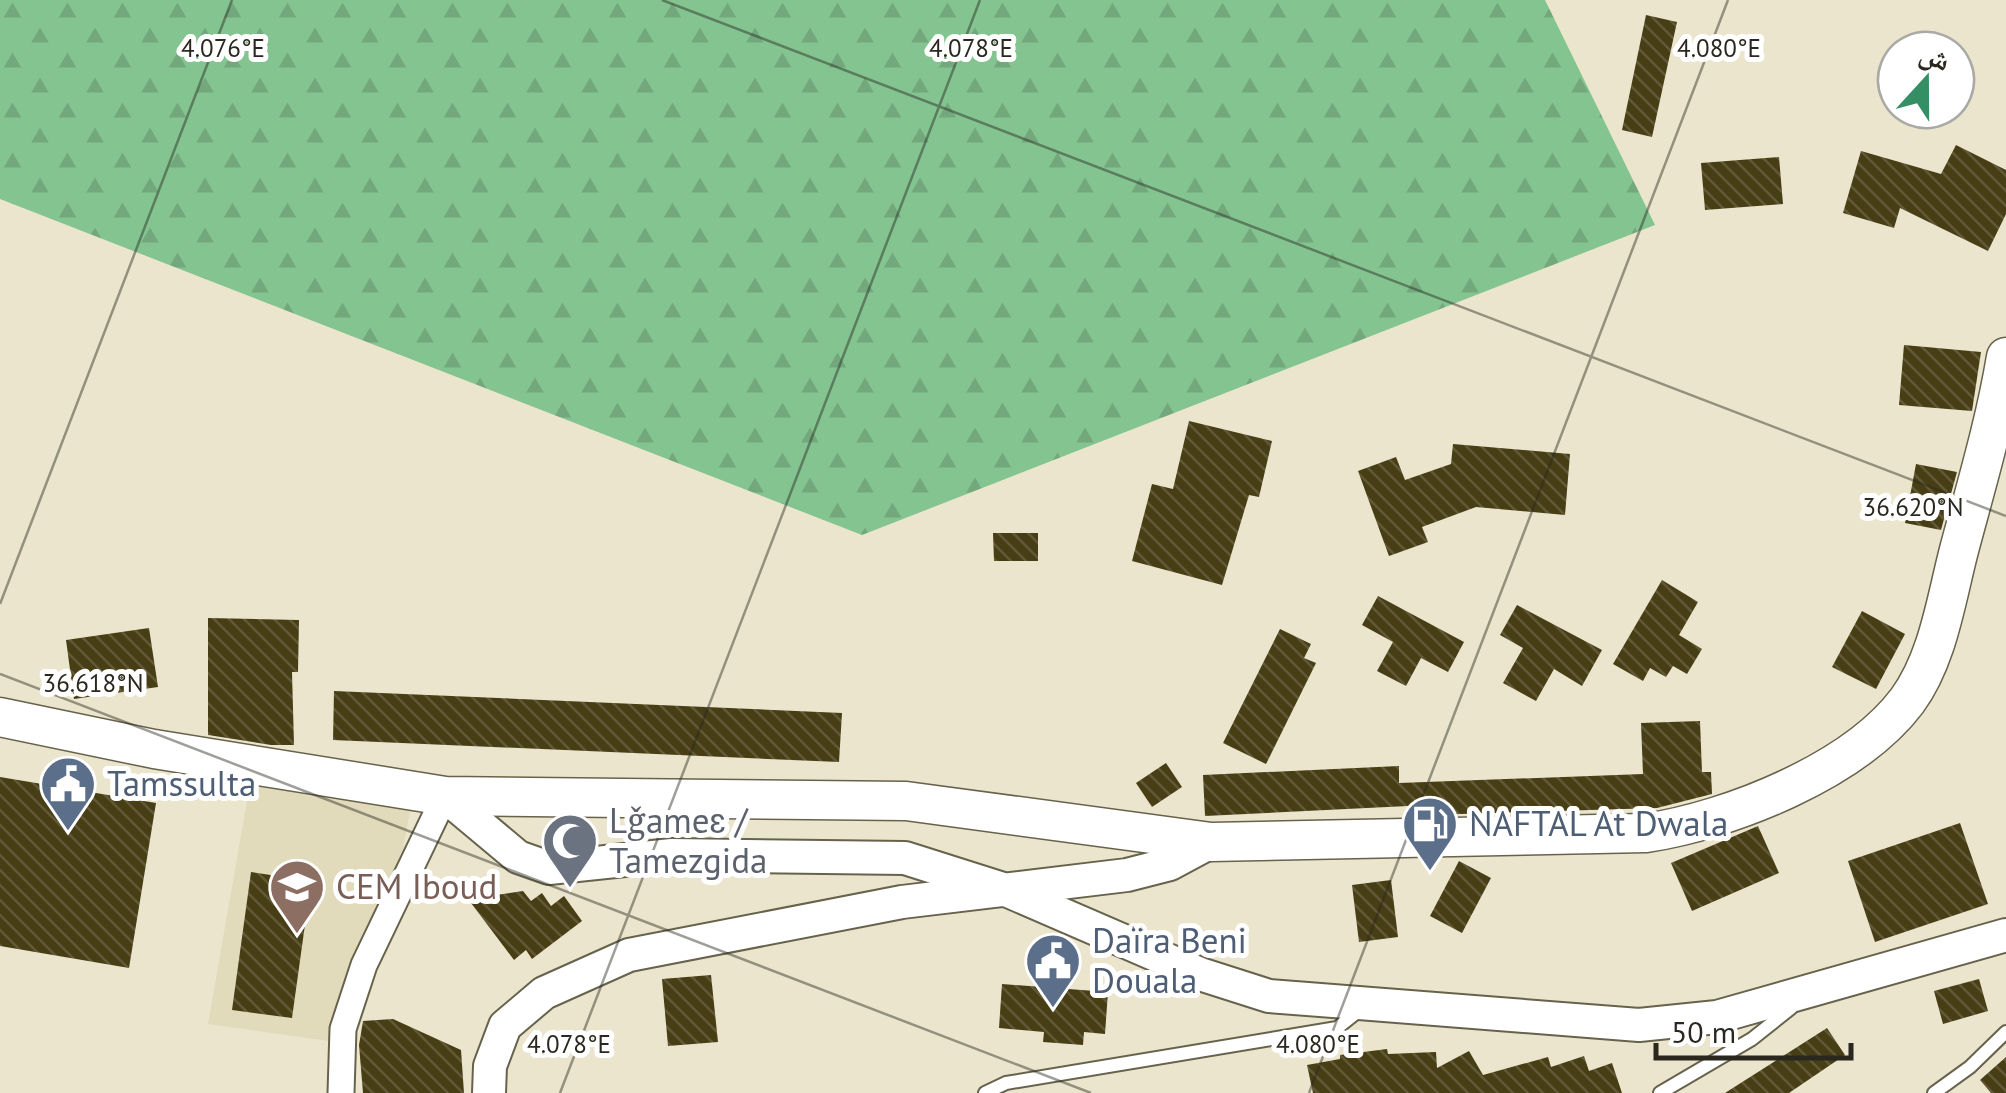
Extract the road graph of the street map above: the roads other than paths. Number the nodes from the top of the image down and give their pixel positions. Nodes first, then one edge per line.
1 (2006, 357) edge
2 (0, 717) edge
3 (445, 796) junction
4 (1212, 842) junction
5 (1006, 890) junction
6 (2006, 935) edge
7 (1812, 990) junction
8 (1366, 1004) junction
9 (2006, 1032) edge
10 (341, 1093) edge
11 (489, 1093) edge
12 (985, 1093) edge
13 (1660, 1093) edge
14 (1934, 1093) edge

1 - 4 main road
2 - 3 main road
3 - 4 main road
3 - 5 street
3 - 10 street
4 - 5 street
5 - 8 street
5 - 11 street
6 - 7 street
7 - 8 street
7 - 13 lane
8 - 12 lane
9 - 14 lane

